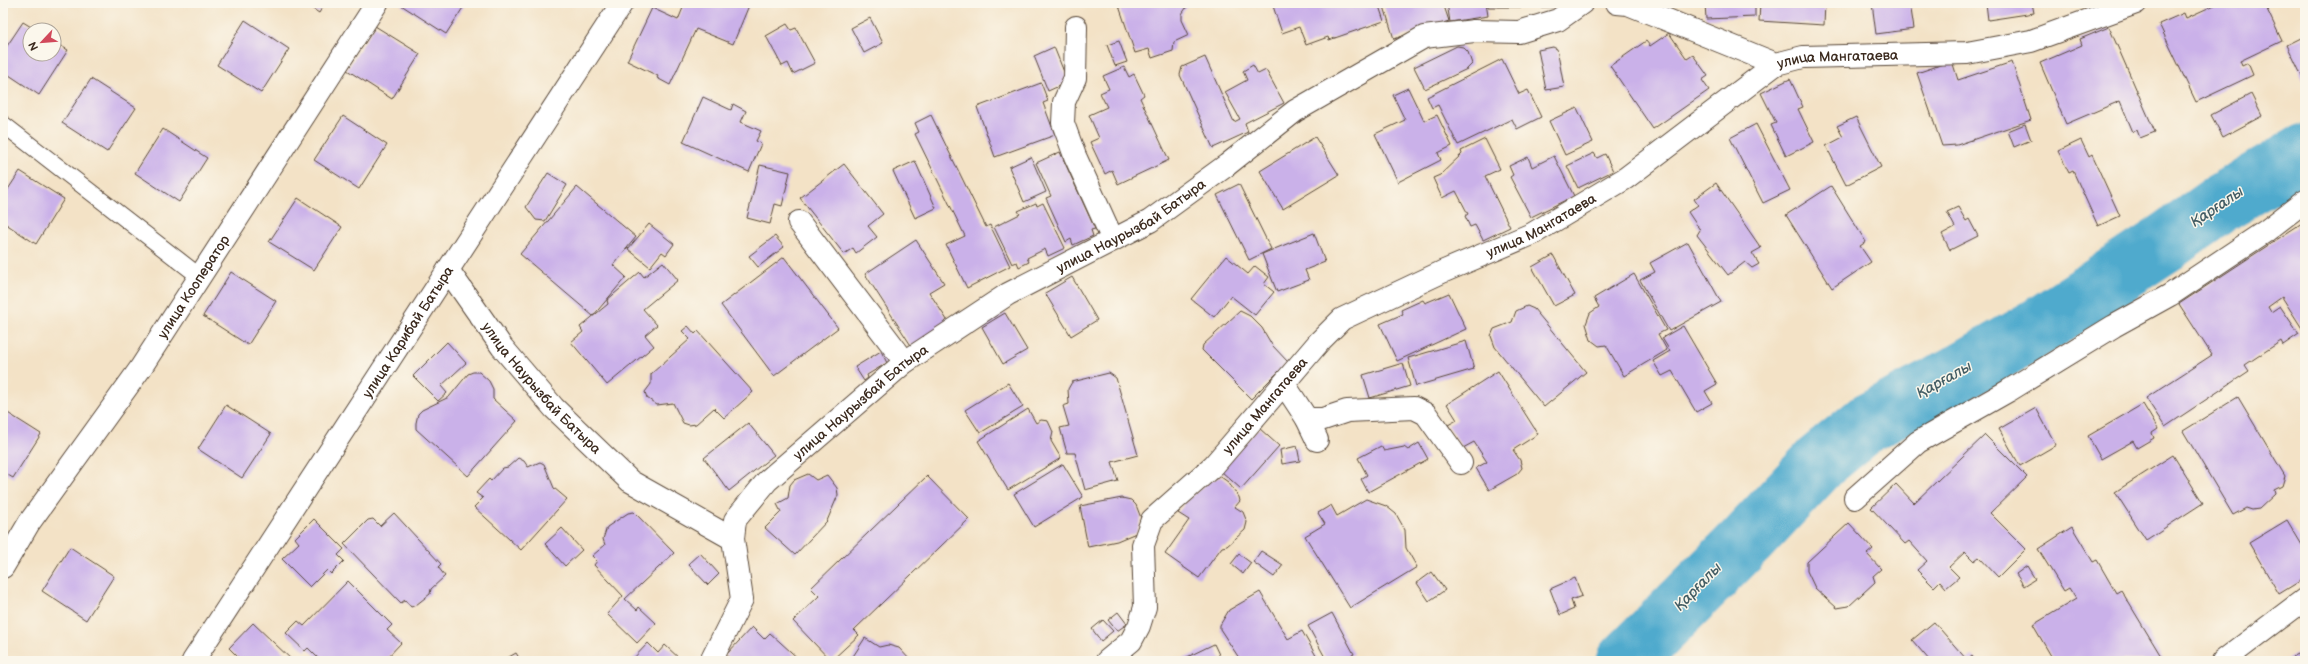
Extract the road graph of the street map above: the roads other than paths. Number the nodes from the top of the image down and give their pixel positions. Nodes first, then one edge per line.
1 (377, 3) edge
2 (622, 3) edge
3 (1582, 3) edge
4 (1617, 3) edge
5 (2136, 3) edge
6 (1076, 27) dead end
7 (1776, 64) junction
8 (3, 124) edge
9 (2305, 201) edge
10 (798, 222) dead end
11 (1113, 240) junction
12 (448, 270) junction
13 (200, 276) junction
14 (905, 362) junction
15 (1284, 384) junction
16 (1307, 420) junction
17 (1317, 440) dead end
18 (1460, 463) dead end
19 (1855, 498) dead end
20 (733, 539) junction
21 (5, 559) edge
22 (2305, 599) edge
23 (193, 661) edge
24 (712, 661) edge
25 (1107, 661) edge
26 (2223, 661) edge

1 - 13 street, улица Кооператор
2 - 12 street, улица Карибай Батыра
3 - 11 street, улица Наурызбай Батыра
4 - 7 street
5 - 7 street, улица Мангатаева
6 - 11 street
7 - 15 street, улица Мангатаева
8 - 13 lane
9 - 19 street
10 - 14 street
11 - 14 street, улица Наурызбай Батыра
12 - 20 street, улица Наурызбай Батыра
12 - 23 street, улица Карибай Батыра
13 - 21 street, улица Кооператор
14 - 20 street, улица Наурызбай Батыра
15 - 16 street
15 - 25 street, улица Мангатаева
16 - 17 street
16 - 18 street
20 - 24 street, улица Наурызбай Батыра
22 - 26 street

